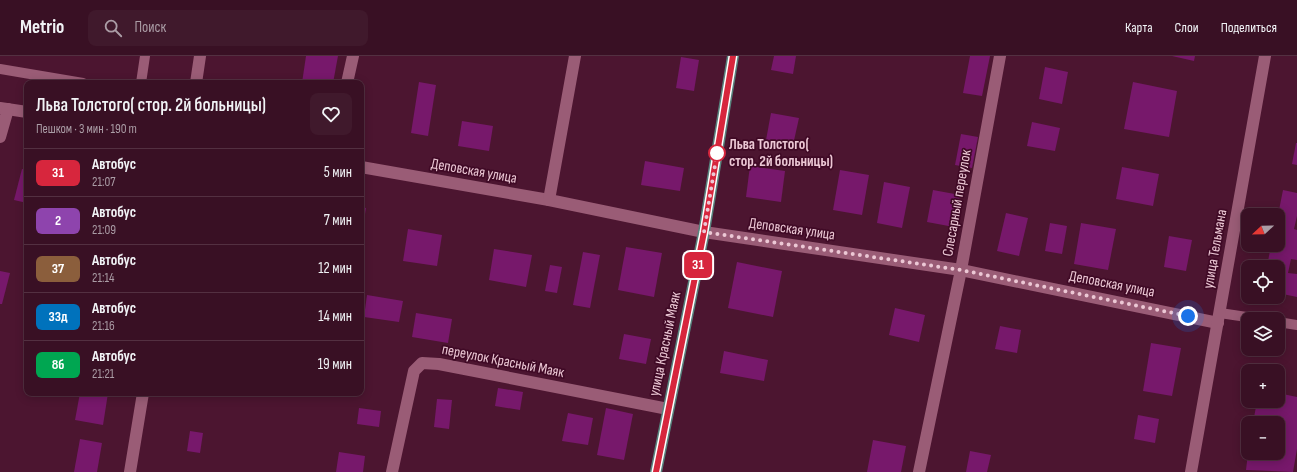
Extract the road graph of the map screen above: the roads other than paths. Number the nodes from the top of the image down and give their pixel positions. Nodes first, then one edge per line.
1 (145, 56) edge
2 (200, 56) edge
3 (353, 56) edge
4 (575, 56) edge
5 (733, 56) edge
6 (1000, 56) edge
7 (1265, 56) edge
8 (0, 69) edge
9 (65, 80) edge
10 (141, 80) edge
11 (196, 80) edge
12 (348, 80) edge
13 (4, 109) edge
14 (24, 112) edge
15 (0, 137) edge
16 (364, 167) edge
17 (549, 200) junction
18 (704, 232) junction
19 (961, 270) junction
20 (1218, 318) junction
21 (1241, 319) edge
22 (1285, 323) edge
23 (1297, 325) edge
24 (143, 396) edge
25 (668, 409) junction
26 (130, 472) edge
27 (392, 472) edge
28 (656, 472) edge
29 (919, 472) edge
30 (1191, 472) edge

1 - 10 lane
2 - 11 street
3 - 12 street
4 - 17 street
5 - 18 main road, улица Красный Маяк
6 - 19 street, Слесарный переулок
7 - 20 street, улица Тельмана
8 - 9 lane
13 - 14 street
13 - 15 street
16 - 17 street, Деповская улица
17 - 18 street, Деповская улица
18 - 19 street, Деповская улица
18 - 25 main road, улица Красный Маяк
19 - 20 street, Деповская улица
19 - 29 street, Слесарный переулок
20 - 21 lane
20 - 30 street, улица Тельмана
22 - 23 lane
24 - 26 street
25 - 27 street, переулок Красный Маяк
25 - 28 main road, улица Красный Маяк

